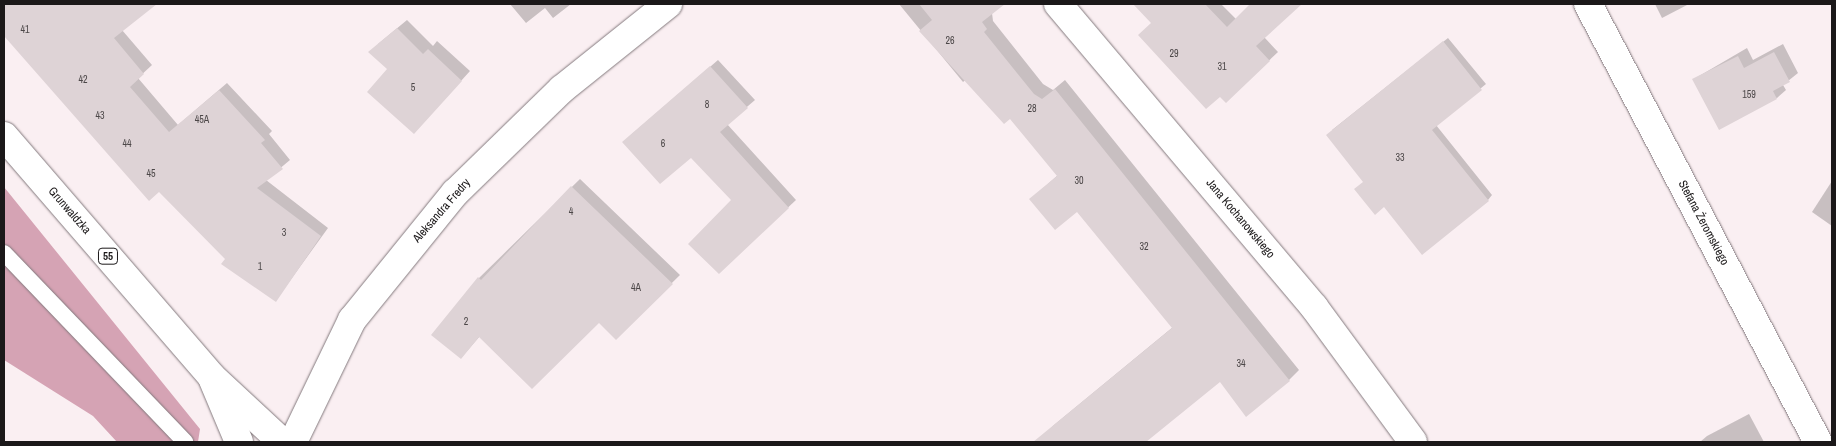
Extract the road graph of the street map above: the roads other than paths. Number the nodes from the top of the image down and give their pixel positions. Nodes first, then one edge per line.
1 (668, 4) edge
2 (1058, 4) edge
3 (1588, 4) edge
4 (4, 136) edge
5 (4, 253) edge
6 (212, 377) junction
7 (185, 442) edge
8 (239, 442) edge
9 (282, 442) edge
10 (293, 442) edge
11 (1413, 442) edge
12 (1818, 442) edge

1 - 10 street, Aleksandra Fredry
2 - 11 street, Jana Kochanowskiego
3 - 12 street, Stefana Żeromskiego
4 - 6 street, Grunwaldzka / 55
5 - 7 lane
6 - 8 street, Grunwaldzka / 55
6 - 9 street, Grunwaldzka / 55

